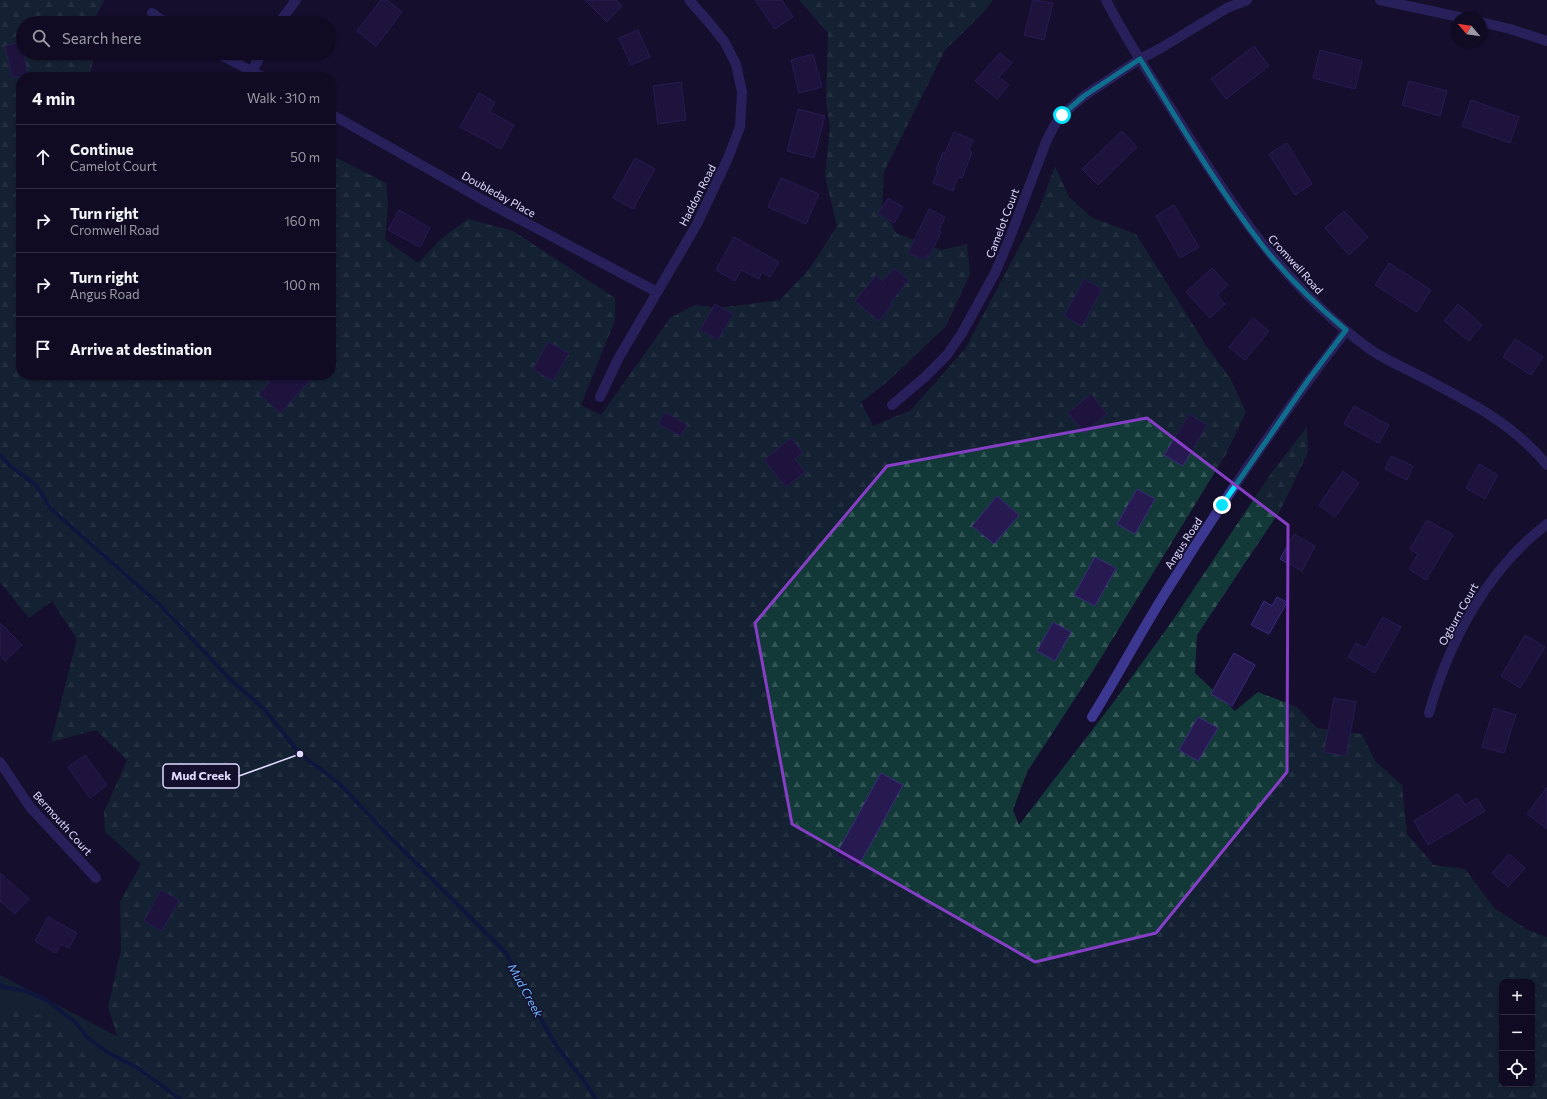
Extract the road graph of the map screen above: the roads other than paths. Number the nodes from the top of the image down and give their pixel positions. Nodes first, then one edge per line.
1 (296, 0) edge
2 (689, 0) edge
3 (1106, 0) edge
4 (1247, 0) edge
5 (1380, 0) edge
6 (152, 13) dead end
7 (1451, 15) edge
8 (156, 16) edge
9 (284, 16) edge
10 (1487, 23) edge
11 (1547, 41) edge
12 (1140, 59) junction
13 (231, 60) edge
14 (258, 60) edge
15 (252, 71) joint
16 (336, 117) edge
17 (657, 292) junction
18 (1346, 330) junction
19 (600, 397) dead end
20 (892, 405) dead end
21 (1547, 465) edge
22 (1547, 524) edge
23 (1429, 713) dead end
24 (1092, 717) dead end
25 (0, 762) edge
26 (96, 878) dead end

1 - 9 street
2 - 17 street, Haddon Road
3 - 12 street, Cromwell Road
4 - 12 street, Camelot Court
5 - 7 street
6 - 8 street
10 - 11 street
12 - 18 street, Cromwell Road
12 - 20 street, Camelot Court
13 - 15 street
14 - 15 street
16 - 17 street, Doubleday Place
17 - 19 street, Haddon Road
18 - 21 street, Cromwell Road
18 - 24 street, Angus Road
22 - 23 street, Ogburn Court
25 - 26 street, Bermouth Court

